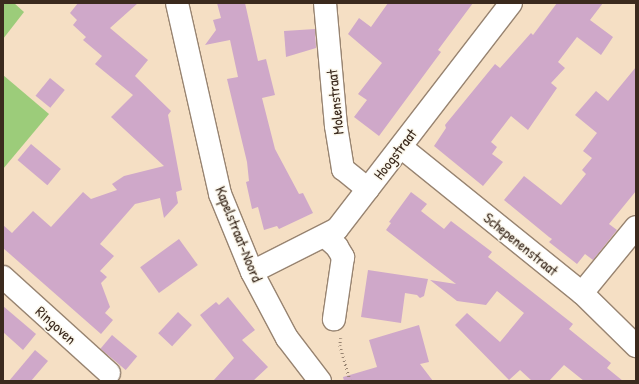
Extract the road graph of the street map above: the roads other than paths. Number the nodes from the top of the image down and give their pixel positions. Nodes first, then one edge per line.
1 (177, 3) edge
2 (325, 3) edge
3 (511, 3) edge
4 (402, 147) junction
5 (368, 189) junction
6 (636, 227) edge
7 (326, 237) junction
8 (252, 272) junction
9 (3, 277) edge
10 (582, 293) junction
11 (334, 320) road end
12 (636, 346) edge
13 (109, 373) dead end
14 (320, 381) edge

1 - 8 street, Kapelstraat-Noord
2 - 5 street, Molenstraat
3 - 4 street, Hoogstraat
4 - 5 street, Hoogstraat
4 - 10 street, Schepenenstraat
5 - 7 street, Hoogstraat
6 - 10 street
7 - 8 street, Hoogstraat
7 - 11 street
8 - 14 street, Kapelstraat-Noord
9 - 13 street, Ringoven
10 - 12 street, Schepenenstraat

